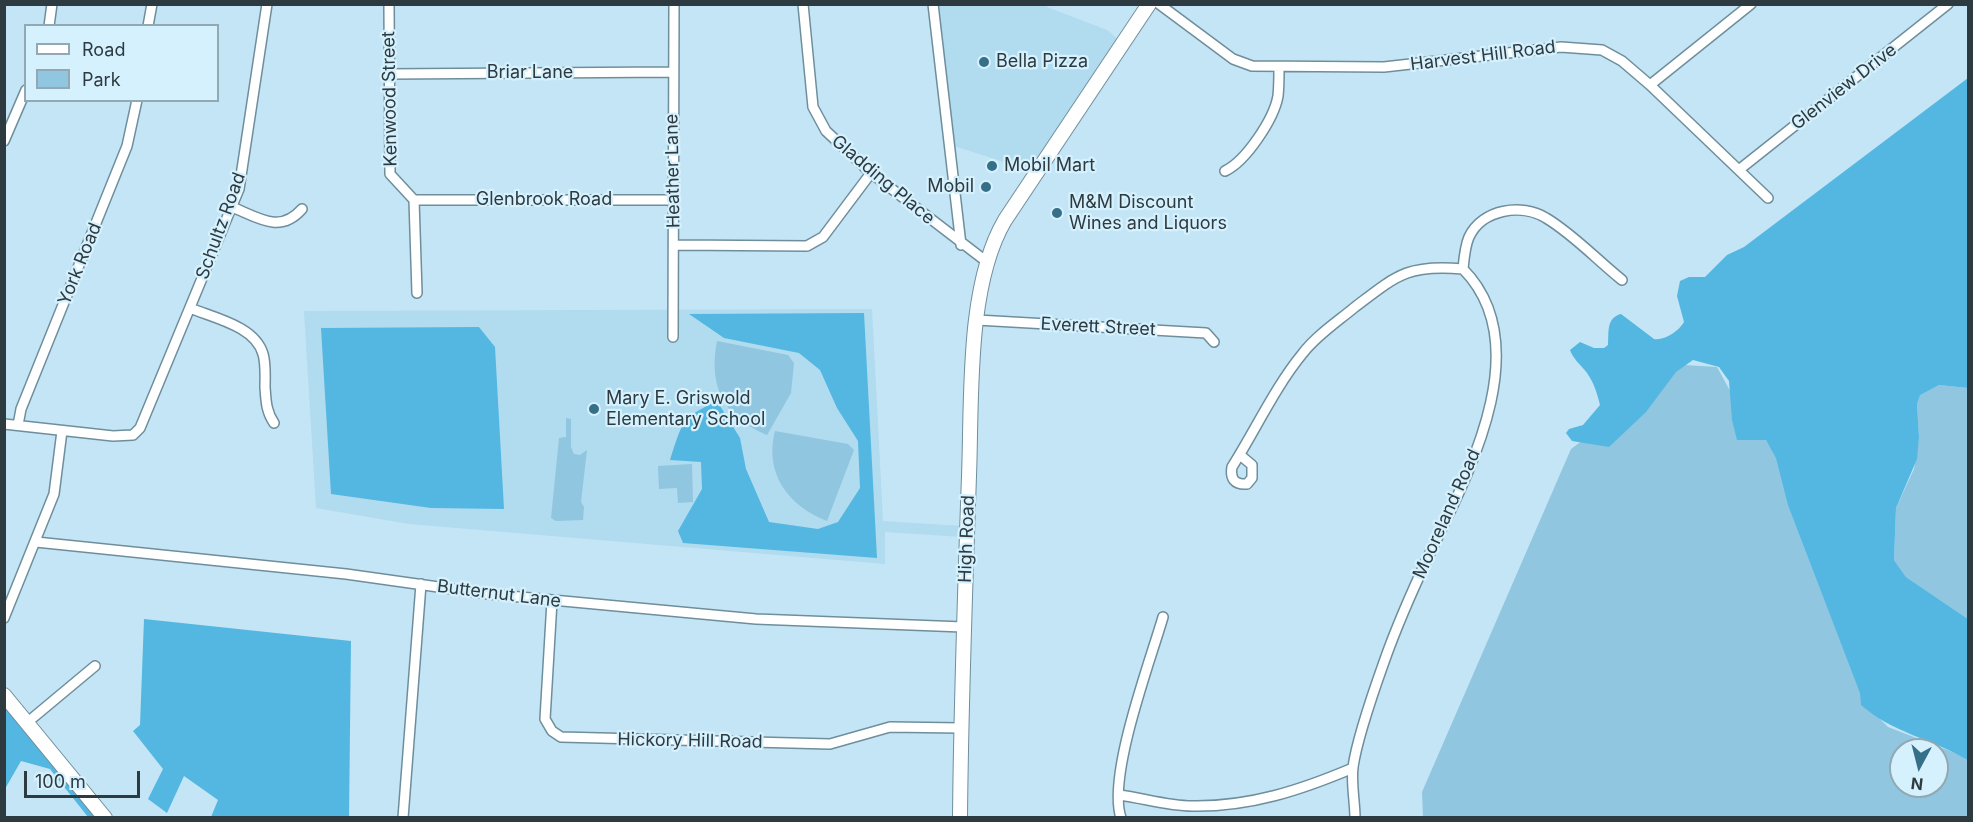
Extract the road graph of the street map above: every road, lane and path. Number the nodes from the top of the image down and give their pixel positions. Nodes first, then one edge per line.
1 (52, 4) edge
2 (152, 4) edge
3 (267, 4) edge
4 (389, 4) edge
5 (674, 4) edge
6 (803, 4) edge
7 (933, 4) edge
8 (1149, 4) edge
9 (1159, 4) edge
10 (1751, 4) edge
11 (1948, 4) edge
12 (49, 24) edge
13 (148, 24) edge
14 (1279, 68) junction
15 (672, 72) junction
16 (388, 74) junction
17 (1650, 85) junction
18 (24, 95) edge
19 (137, 102) edge
20 (4, 141) edge
21 (1740, 169) junction
22 (1225, 171) dead end
23 (871, 173) junction
24 (1768, 198) dead end
25 (414, 200) junction
26 (674, 200) junction
27 (232, 207) junction
28 (302, 209) dead end
29 (675, 245) junction
30 (961, 245) junction
31 (987, 262) junction
32 (1463, 269) junction
33 (1622, 280) dead end
34 (417, 293) dead end
35 (190, 308) junction
36 (977, 320) junction
37 (673, 337) dead end
38 (1214, 342) dead end
39 (274, 423) dead end
40 (4, 424) edge
41 (18, 425) junction
42 (62, 431) junction
43 (1240, 455) dead end
44 (36, 542) junction
45 (421, 584) junction
46 (552, 601) junction
47 (1163, 617) dead end
48 (4, 618) edge
49 (963, 627) junction
50 (95, 666) dead end
51 (4, 695) edge
52 (29, 721) junction
53 (960, 728) junction
54 (1353, 768) junction
55 (1119, 795) junction
56 (105, 818) edge
57 (403, 818) edge
58 (960, 818) edge
59 (1121, 818) edge
60 (1355, 818) edge

1 - 12 street
2 - 13 street
3 - 27 street, Schultz Road
4 - 16 street, Kenwood Street
5 - 15 street, Heather Lane
6 - 23 street, Gladding Place
7 - 30 street
8 - 31 main road, High Road
9 - 14 street, Harvest Hill Road
10 - 17 street
11 - 21 street, Glenview Drive
14 - 17 street, Harvest Hill Road
14 - 22 street
15 - 16 street, Briar Lane
15 - 26 street, Heather Lane
16 - 25 street, Kenwood Street
17 - 21 street, Harvest Hill Road
18 - 20 street
19 - 41 street, York Road
21 - 24 street, Harvest Hill Road
23 - 29 street
23 - 30 street, Gladding Place
25 - 26 street, Glenbrook Road
25 - 34 street
26 - 29 street, Heather Lane
27 - 28 street
27 - 35 street, Schultz Road
29 - 37 street, Heather Lane
30 - 31 street, Gladding Place
31 - 36 main road, High Road
32 - 33 street
32 - 43 street
32 - 54 street, Mooreland Road
35 - 39 street
35 - 42 street, Schultz Road
36 - 38 street, Everett Street
36 - 49 main road, High Road
40 - 41 street
41 - 42 street
42 - 44 street
44 - 45 street, Butternut Lane
44 - 48 street
45 - 46 street, Butternut Lane
45 - 57 street
46 - 49 street, Butternut Lane
46 - 53 street, Hickory Hill Road
47 - 55 street
49 - 53 main road, High Road
50 - 52 street
51 - 52 main road
52 - 56 main road
53 - 58 main road, High Road
54 - 55 street
54 - 60 street, Mooreland Road
55 - 59 street

